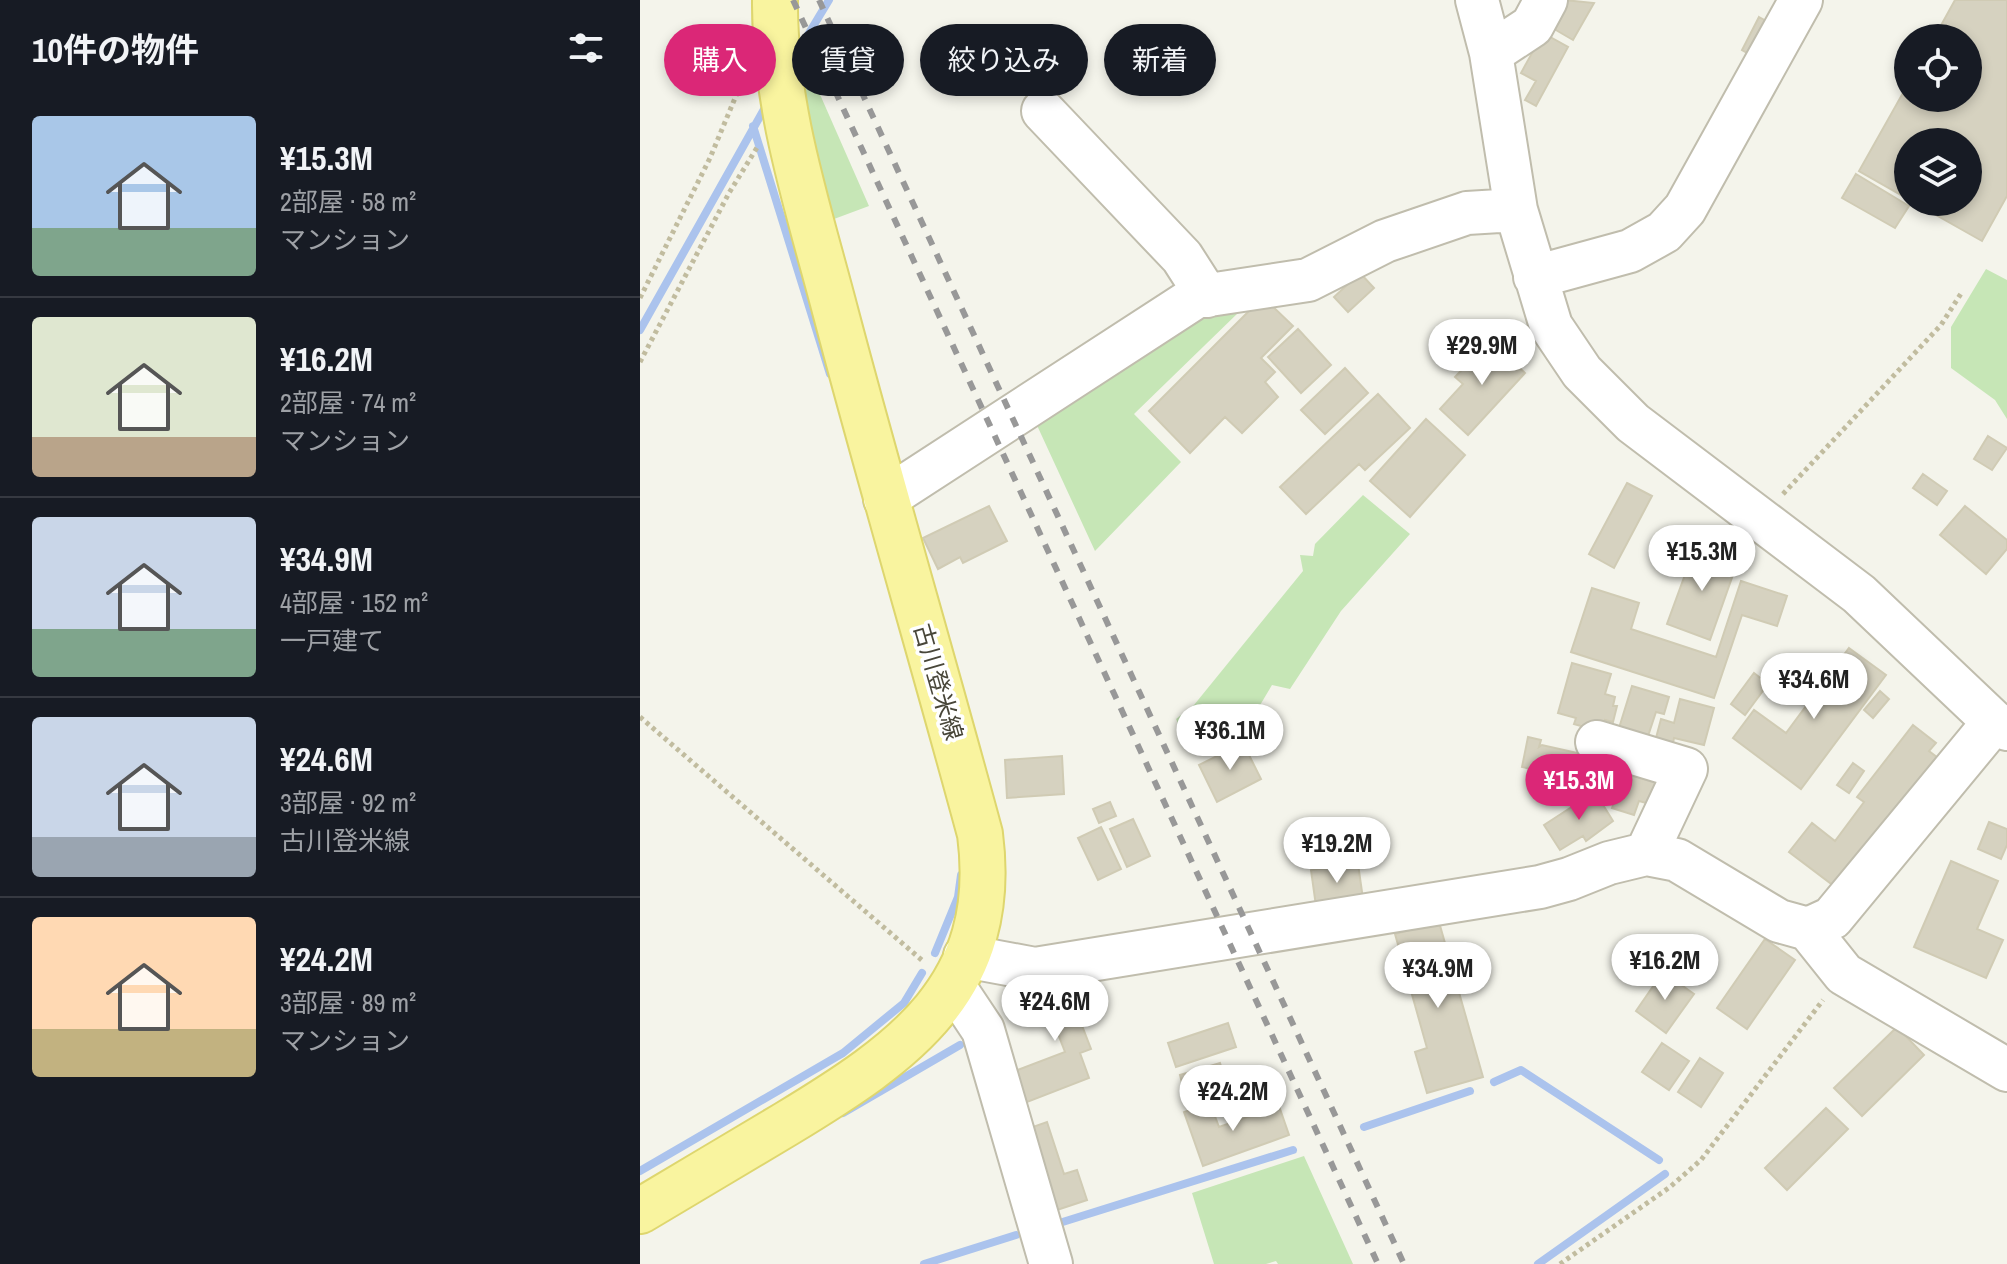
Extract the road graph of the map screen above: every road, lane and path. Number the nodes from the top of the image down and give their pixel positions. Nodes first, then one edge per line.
1 (1477, 0) edge
2 (1546, 0) edge
3 (1801, 0) edge
4 (775, 20) edge
5 (1491, 53) junction
6 (736, 96) edge
7 (1043, 111) dead end
8 (771, 142) junction
9 (1516, 210) junction
10 (1535, 277) junction
11 (1962, 292) dead end
12 (1207, 296) junction
13 (640, 298) edge
14 (640, 362) edge
15 (885, 499) junction
16 (1761, 518) junction
17 (640, 717) edge
18 (2000, 726) edge
19 (1597, 742) dead end
20 (1646, 854) junction
21 (1808, 929) junction
22 (959, 970) junction
23 (1844, 974) junction
24 (2007, 1070) edge
25 (640, 1211) edge
26 (1051, 1264) edge
27 (1560, 1264) edge

1 - 5 street
2 - 5 street
3 - 10 street
4 - 8 main road, 古川登米線
5 - 9 street
6 - 13 path
7 - 12 street
8 - 14 path
8 - 15 main road, 古川登米線
9 - 10 street
9 - 12 street
10 - 16 street
11 - 16 path
12 - 15 street
15 - 22 main road, 古川登米線
16 - 18 street
17 - 22 path
18 - 21 street
19 - 20 street
20 - 21 street
20 - 22 street
21 - 23 street
22 - 25 main road, 古川登米線
22 - 26 street
23 - 24 street
23 - 27 path

